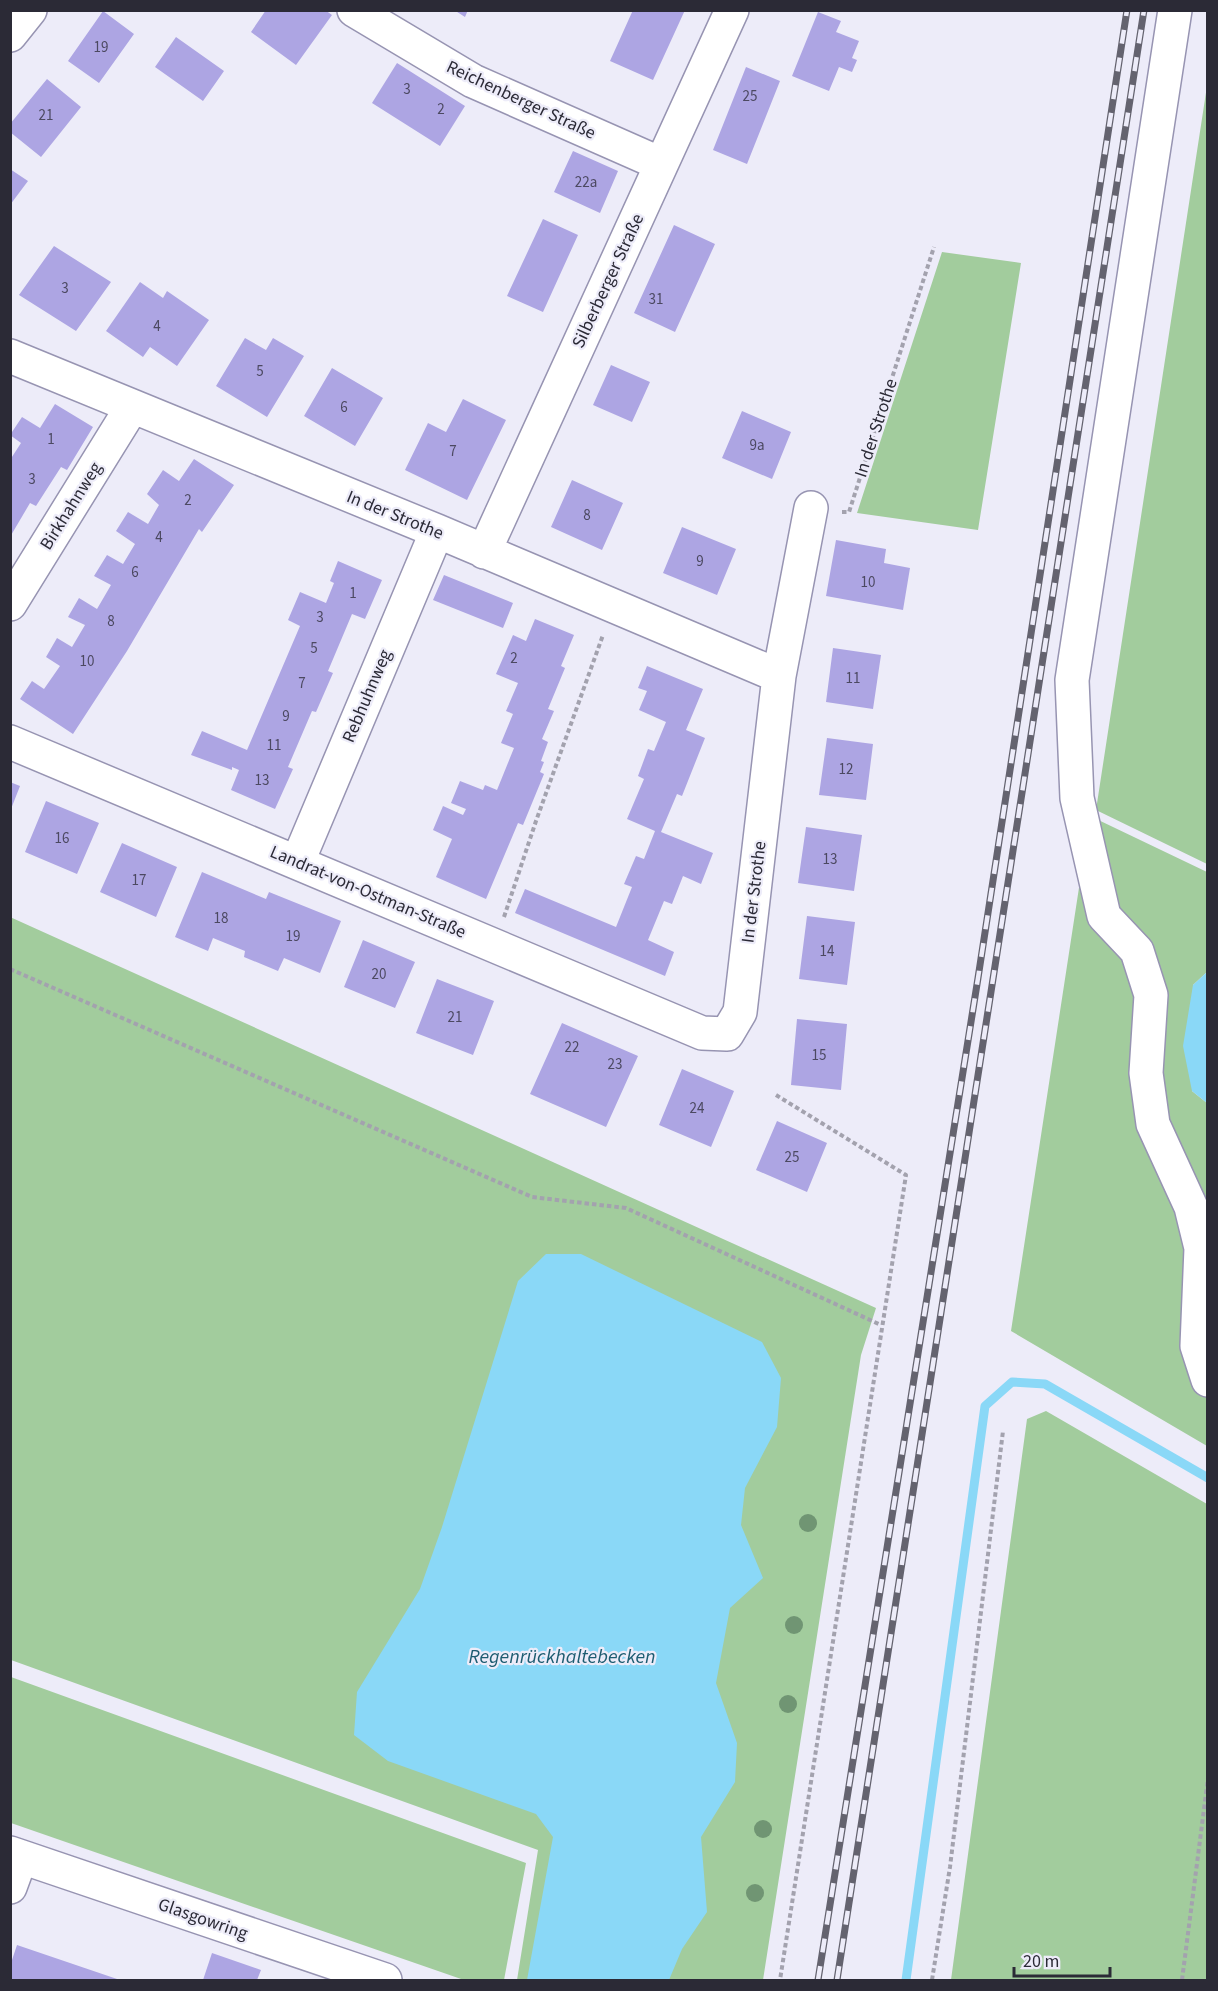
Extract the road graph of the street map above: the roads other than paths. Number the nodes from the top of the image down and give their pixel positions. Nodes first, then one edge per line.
1 (30, 10) edge
2 (354, 10) edge
3 (732, 10) edge
4 (1175, 10) edge
5 (10, 35) edge
6 (661, 164) junction
7 (10, 356) edge
8 (132, 407) junction
9 (811, 508) road end
10 (437, 531) junction
11 (484, 552) junction
12 (10, 604) edge
13 (779, 676) junction
14 (10, 741) edge
15 (298, 861) junction
16 (728, 1034) joint
17 (1208, 1380) edge
18 (16, 1855) edge
19 (10, 1887) edge
20 (385, 1980) edge

1 - 5 street
2 - 6 street, Reichenberger Straße
3 - 6 street, Silberberger Straße
4 - 17 street
6 - 11 street, Silberberger Straße
7 - 8 street, In der Strothe
8 - 10 street, In der Strothe
8 - 12 street, Birkhahnweg
9 - 13 street, In der Strothe
10 - 11 street, In der Strothe
10 - 15 street, Rebhuhnweg
11 - 13 street, In der Strothe
13 - 16 street, In der Strothe
14 - 15 street, Landrat-von-Ostman-Straße
15 - 16 street, Landrat-von-Ostman-Straße
18 - 19 street, Glasgowring
18 - 20 street, Glasgowring

